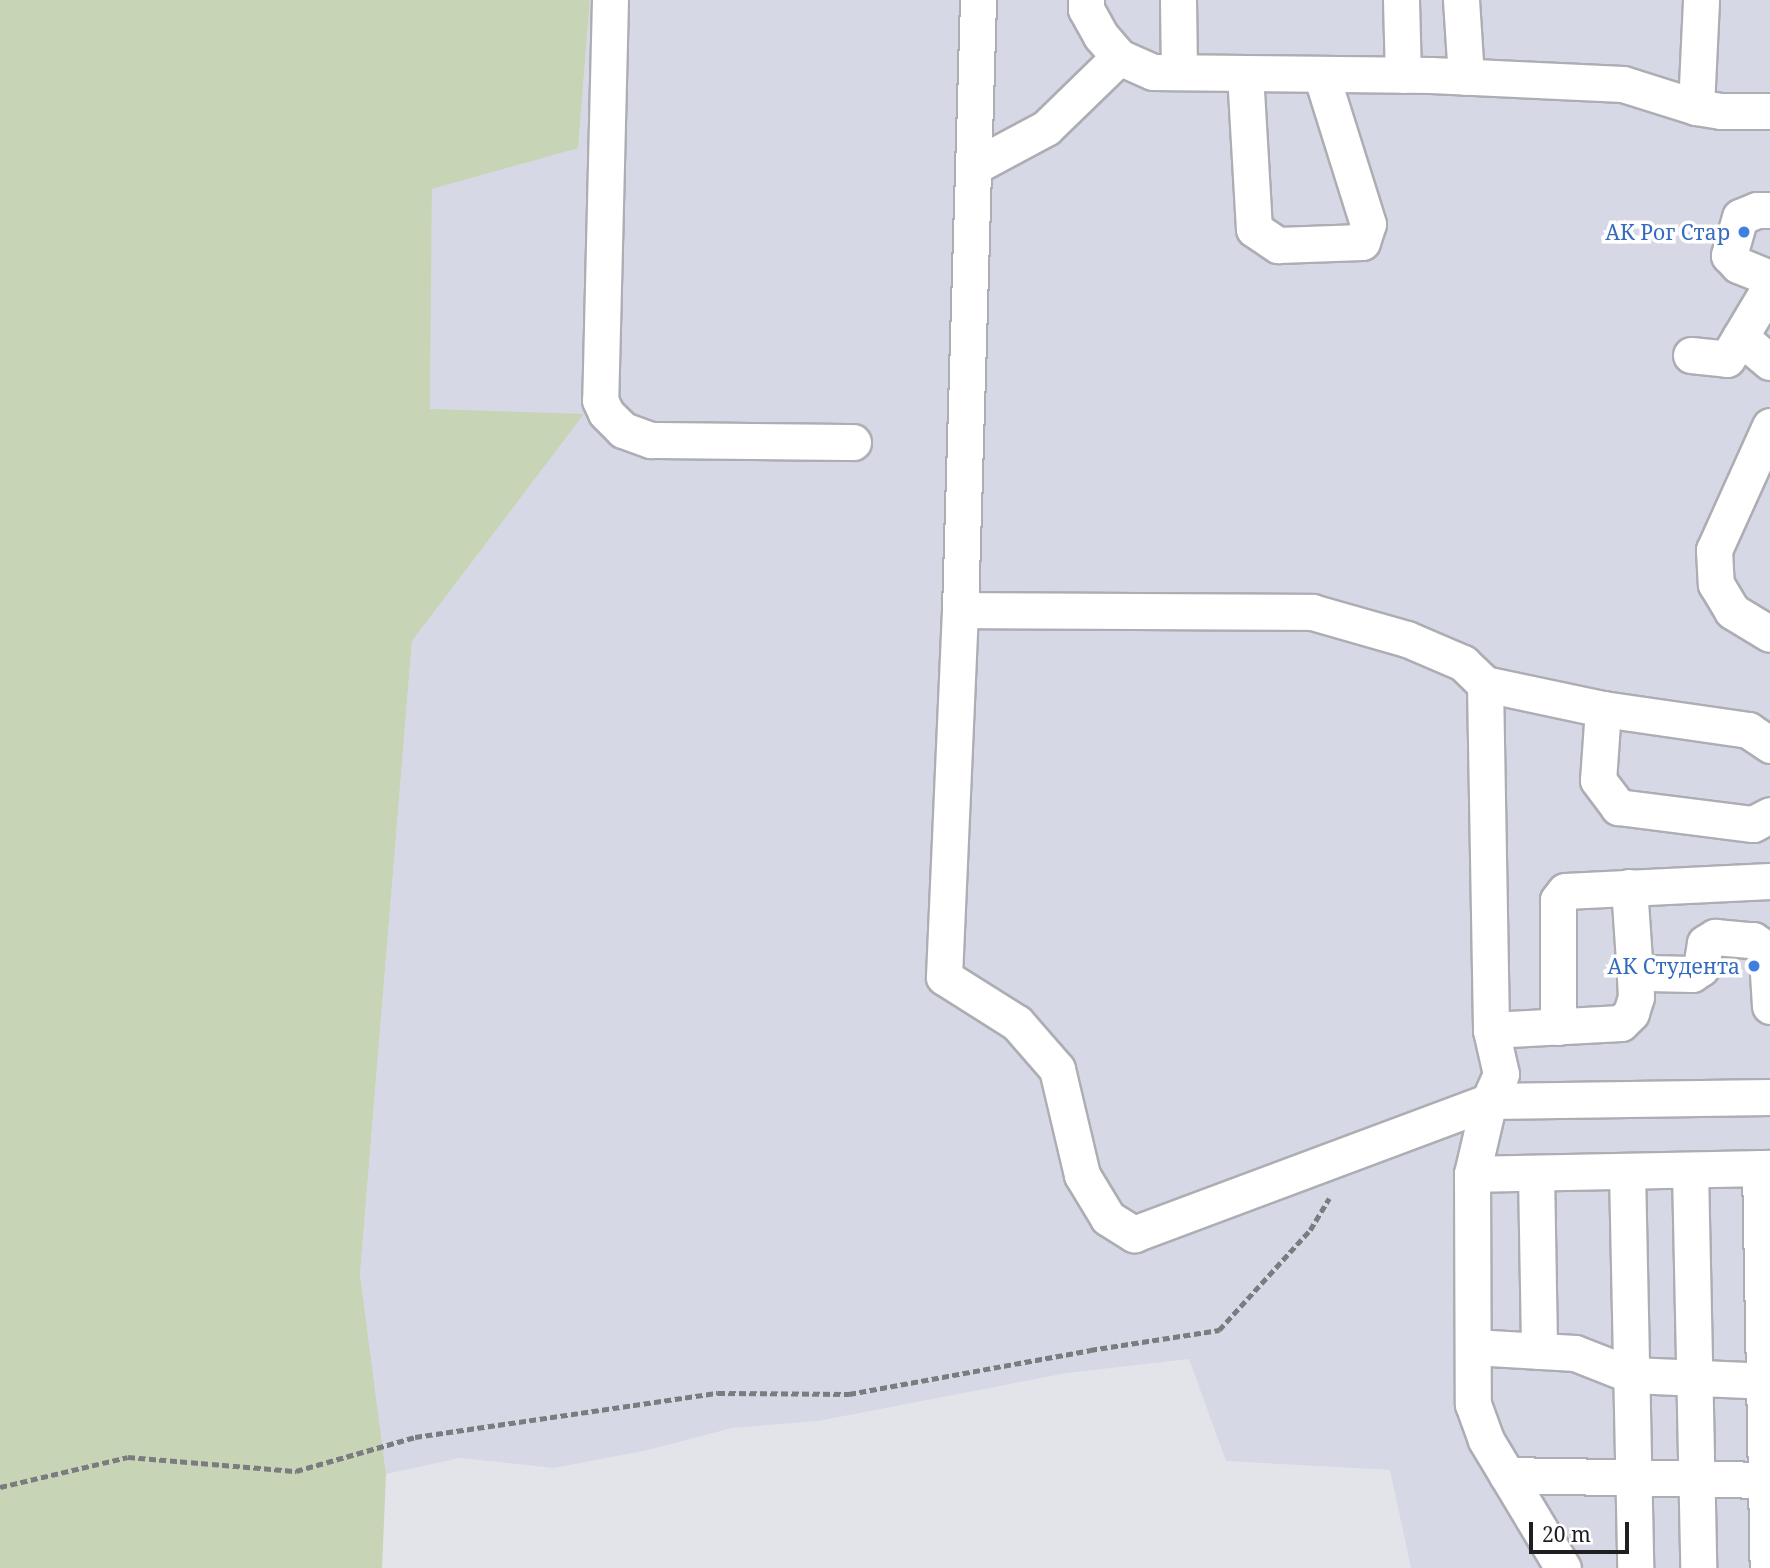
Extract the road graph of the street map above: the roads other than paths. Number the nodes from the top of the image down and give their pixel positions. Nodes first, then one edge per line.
1 (610, 0) edge
2 (978, 0) edge
3 (1086, 0) edge
4 (1178, 0) edge
5 (1401, 0) edge
6 (1461, 0) edge
7 (1701, 0) edge
8 (1119, 57) junction
9 (1179, 72) junction
10 (1245, 73) junction
11 (1321, 74) junction
12 (1403, 75) junction
13 (1466, 77) junction
14 (1696, 107) junction
15 (1770, 111) edge
16 (973, 167) junction
17 (1770, 210) edge
18 (1770, 278) edge
19 (1770, 287) edge
20 (1740, 337) junction
21 (1691, 355) dead end
22 (1770, 362) edge
23 (1770, 426) edge
24 (853, 442) dead end
25 (960, 610) junction
26 (1770, 634) edge
27 (1485, 684) junction
28 (1603, 709) junction
29 (1770, 745) edge
30 (1770, 815) edge
31 (1770, 881) edge
32 (1702, 885) junction
33 (1629, 887) junction
34 (1705, 943) junction
35 (1635, 976) junction
36 (1770, 1006) edge
37 (1558, 1027) junction
38 (1491, 1030) junction
39 (1770, 1097) edge
40 (1489, 1101) junction
41 (1765, 1168) edge
42 (1690, 1170) junction
43 (1627, 1171) junction
44 (1536, 1172) junction
45 (1472, 1174) junction
46 (1473, 1348) junction
47 (1539, 1351) junction
48 (1631, 1375) junction
49 (1695, 1378) junction
50 (1767, 1381) edge
51 (1507, 1475) junction
52 (1633, 1477) junction
53 (1696, 1478) junction
54 (1768, 1479) edge
55 (1563, 1568) edge
56 (1635, 1568) edge
57 (1698, 1568) edge
58 (1768, 1568) edge

1 - 24 lane
2 - 16 lane
3 - 8 lane
4 - 9 lane
5 - 12 lane
6 - 13 lane
7 - 14 lane
8 - 9 lane
8 - 16 lane
9 - 10 lane
10 - 11 lane
10 - 11 lane
11 - 12 lane
12 - 13 lane
13 - 14 lane
14 - 15 lane
16 - 25 lane
17 - 18 lane
19 - 20 lane
20 - 21 lane
20 - 22 lane
23 - 26 lane
25 - 27 lane
25 - 40 lane
27 - 28 lane
27 - 38 lane
28 - 29 lane
28 - 30 lane
31 - 32 lane
32 - 33 lane
32 - 34 lane
33 - 35 lane
33 - 37 lane
34 - 35 lane
34 - 36 lane
35 - 37 lane
37 - 38 lane
38 - 40 lane
39 - 40 lane
40 - 45 lane
41 - 42 lane
41 - 50 lane
42 - 43 lane
42 - 49 lane
43 - 44 lane
43 - 48 lane
44 - 45 lane
44 - 47 lane
45 - 46 lane
46 - 47 lane
46 - 51 lane
47 - 48 lane
48 - 49 lane
48 - 52 lane
49 - 50 lane
49 - 53 lane
50 - 54 lane
51 - 52 lane
51 - 55 lane
52 - 53 lane
52 - 56 lane
53 - 54 lane
53 - 57 lane
54 - 58 lane

